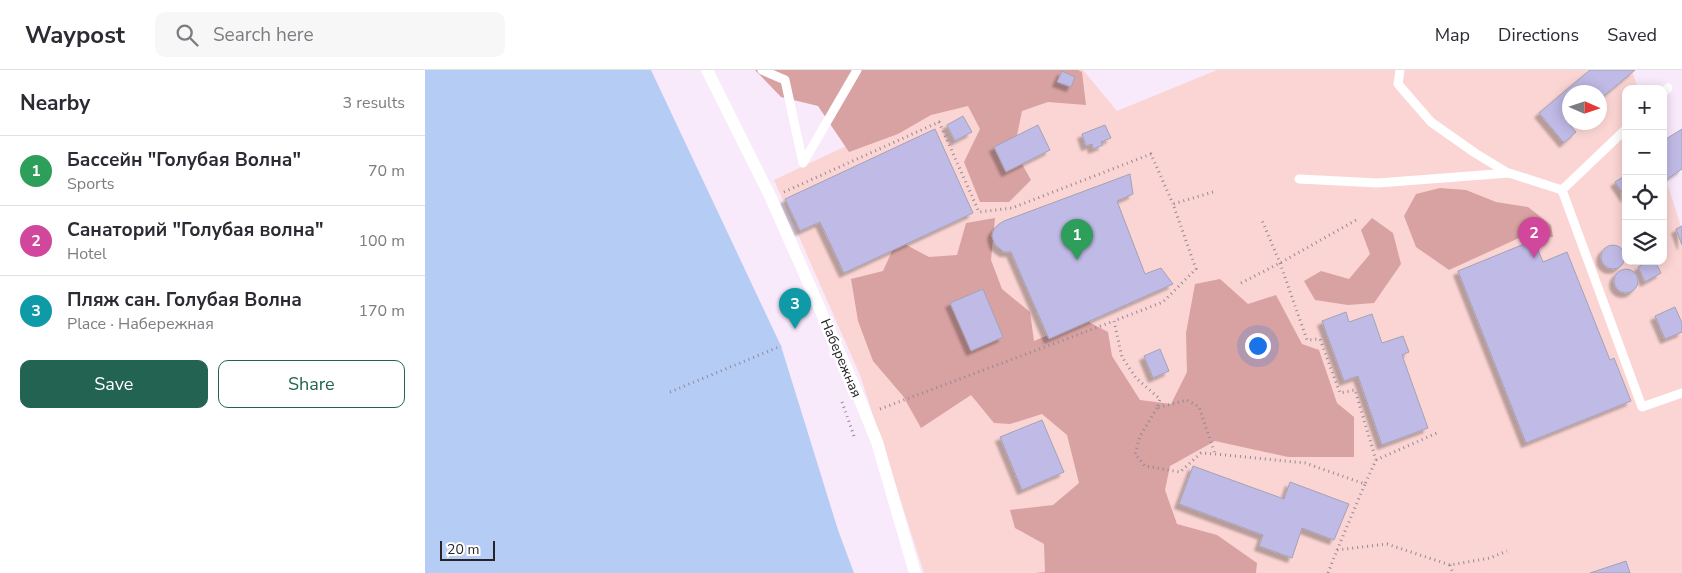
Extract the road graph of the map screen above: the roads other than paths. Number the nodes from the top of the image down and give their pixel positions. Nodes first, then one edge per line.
1 (707, 70) edge
2 (762, 70) edge
3 (857, 70) edge
4 (1400, 70) edge
5 (1625, 130) edge
6 (1509, 173) junction
7 (1299, 179) dead end
8 (1562, 190) junction
9 (1682, 393) edge
10 (915, 573) edge

1 - 10 street, Набережная
2 - 3 lane
4 - 6 lane
5 - 8 lane
6 - 7 lane
6 - 8 lane
8 - 9 lane

